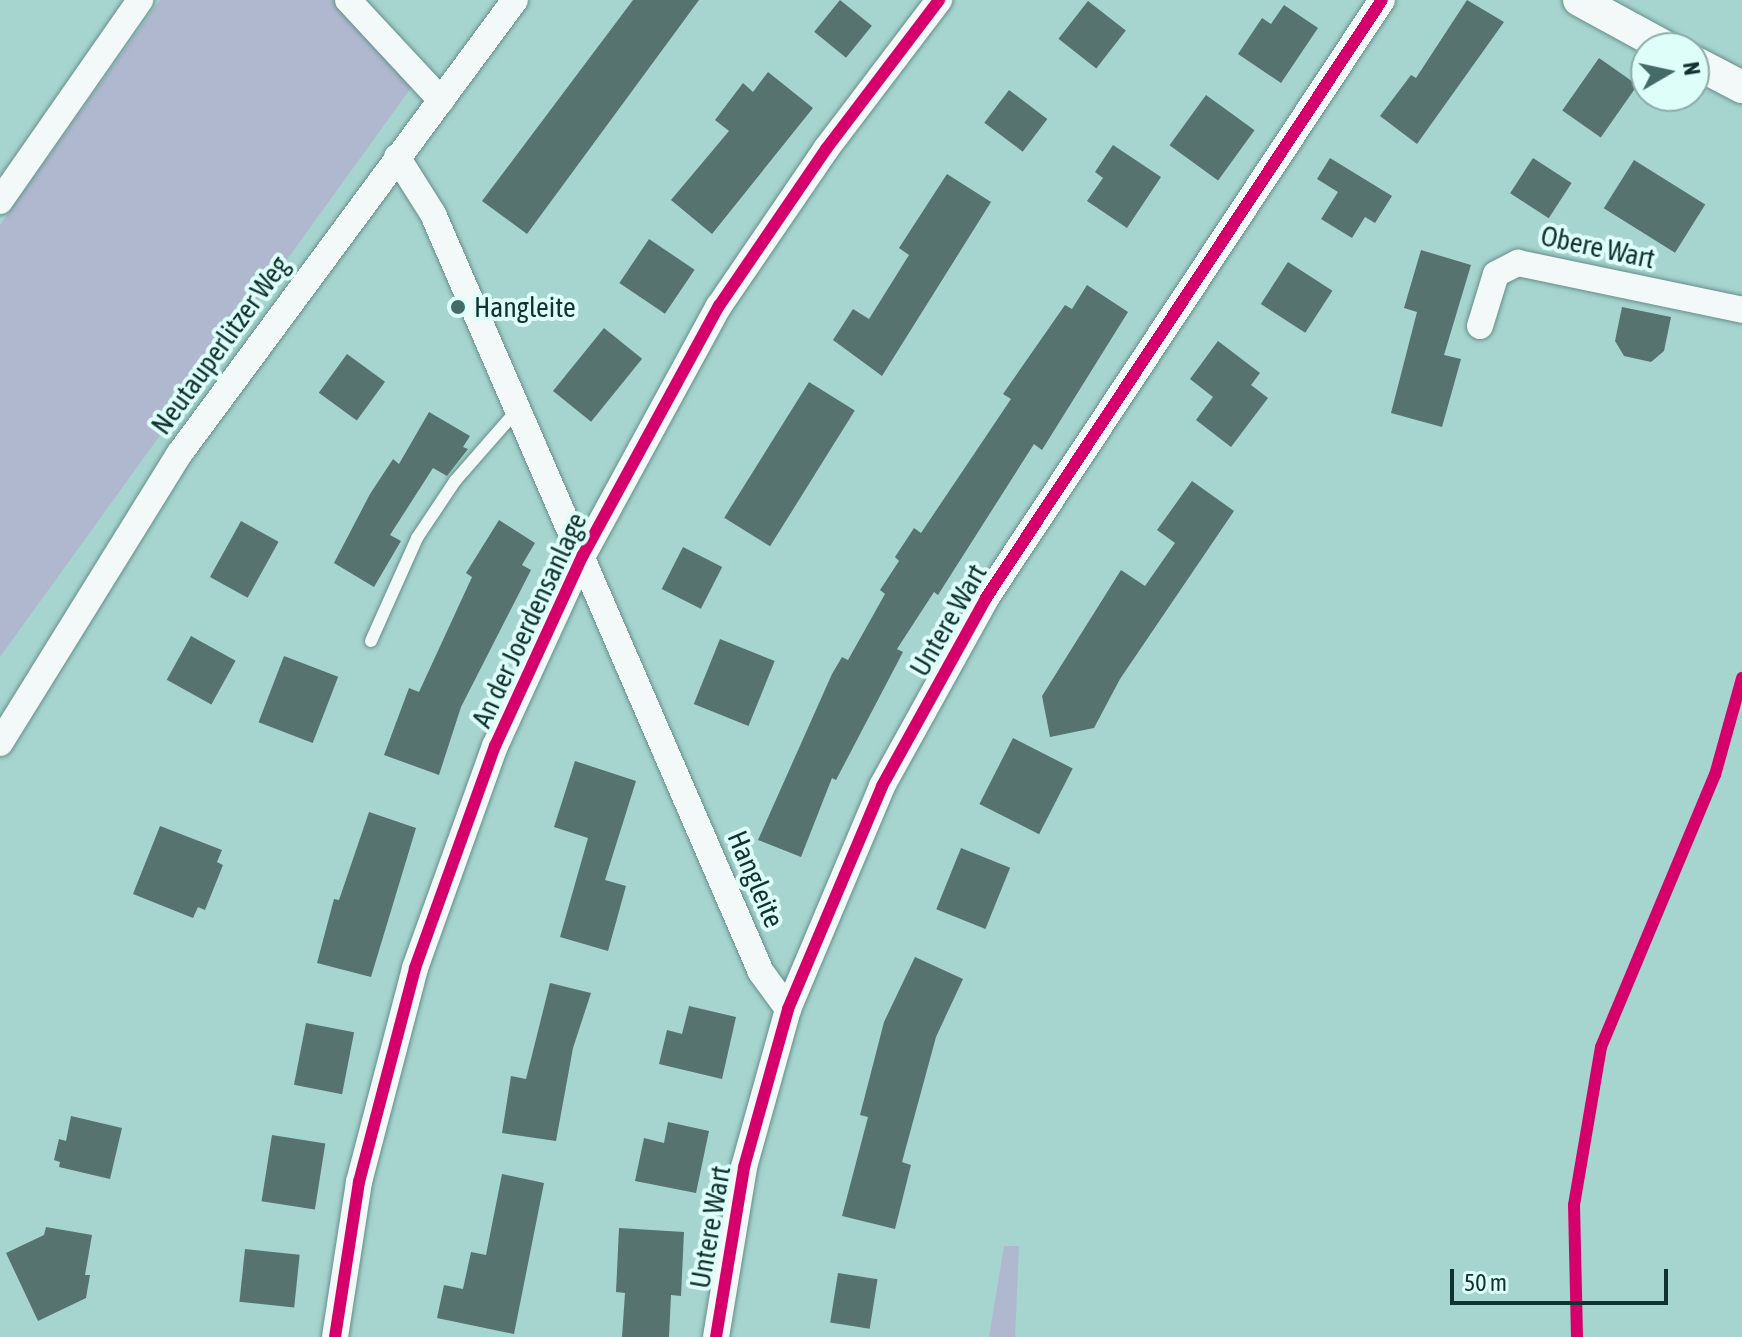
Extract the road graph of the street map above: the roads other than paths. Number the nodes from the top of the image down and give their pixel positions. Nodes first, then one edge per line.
1 (140, 0) edge
2 (348, 0) edge
3 (515, 0) edge
4 (939, 0) edge
5 (1382, 0) edge
6 (1579, 0) edge
7 (1638, 32) edge
8 (1710, 70) edge
9 (1742, 87) edge
10 (441, 100) junction
11 (397, 157) junction
12 (0, 201) edge
13 (1742, 310) edge
14 (1480, 326) dead end
15 (518, 409) junction
16 (583, 555) junction
17 (371, 641) dead end
18 (0, 743) edge
19 (788, 1009) junction
20 (335, 1337) edge
21 (716, 1337) edge

1 - 12 street
2 - 10 street
3 - 10 street, Neutauperlitzer Weg
4 - 16 street, An der Joerdensanlage
5 - 19 street, Untere Wart
6 - 7 street
8 - 9 street
10 - 11 street, Neutauperlitzer Weg
11 - 15 street, Hangleite
11 - 18 street, Neutauperlitzer Weg
13 - 14 street, Obere Wart
15 - 16 street, Hangleite
15 - 17 lane
16 - 19 street, Hangleite
16 - 20 street, An der Joerdensanlage
19 - 21 street, Untere Wart

